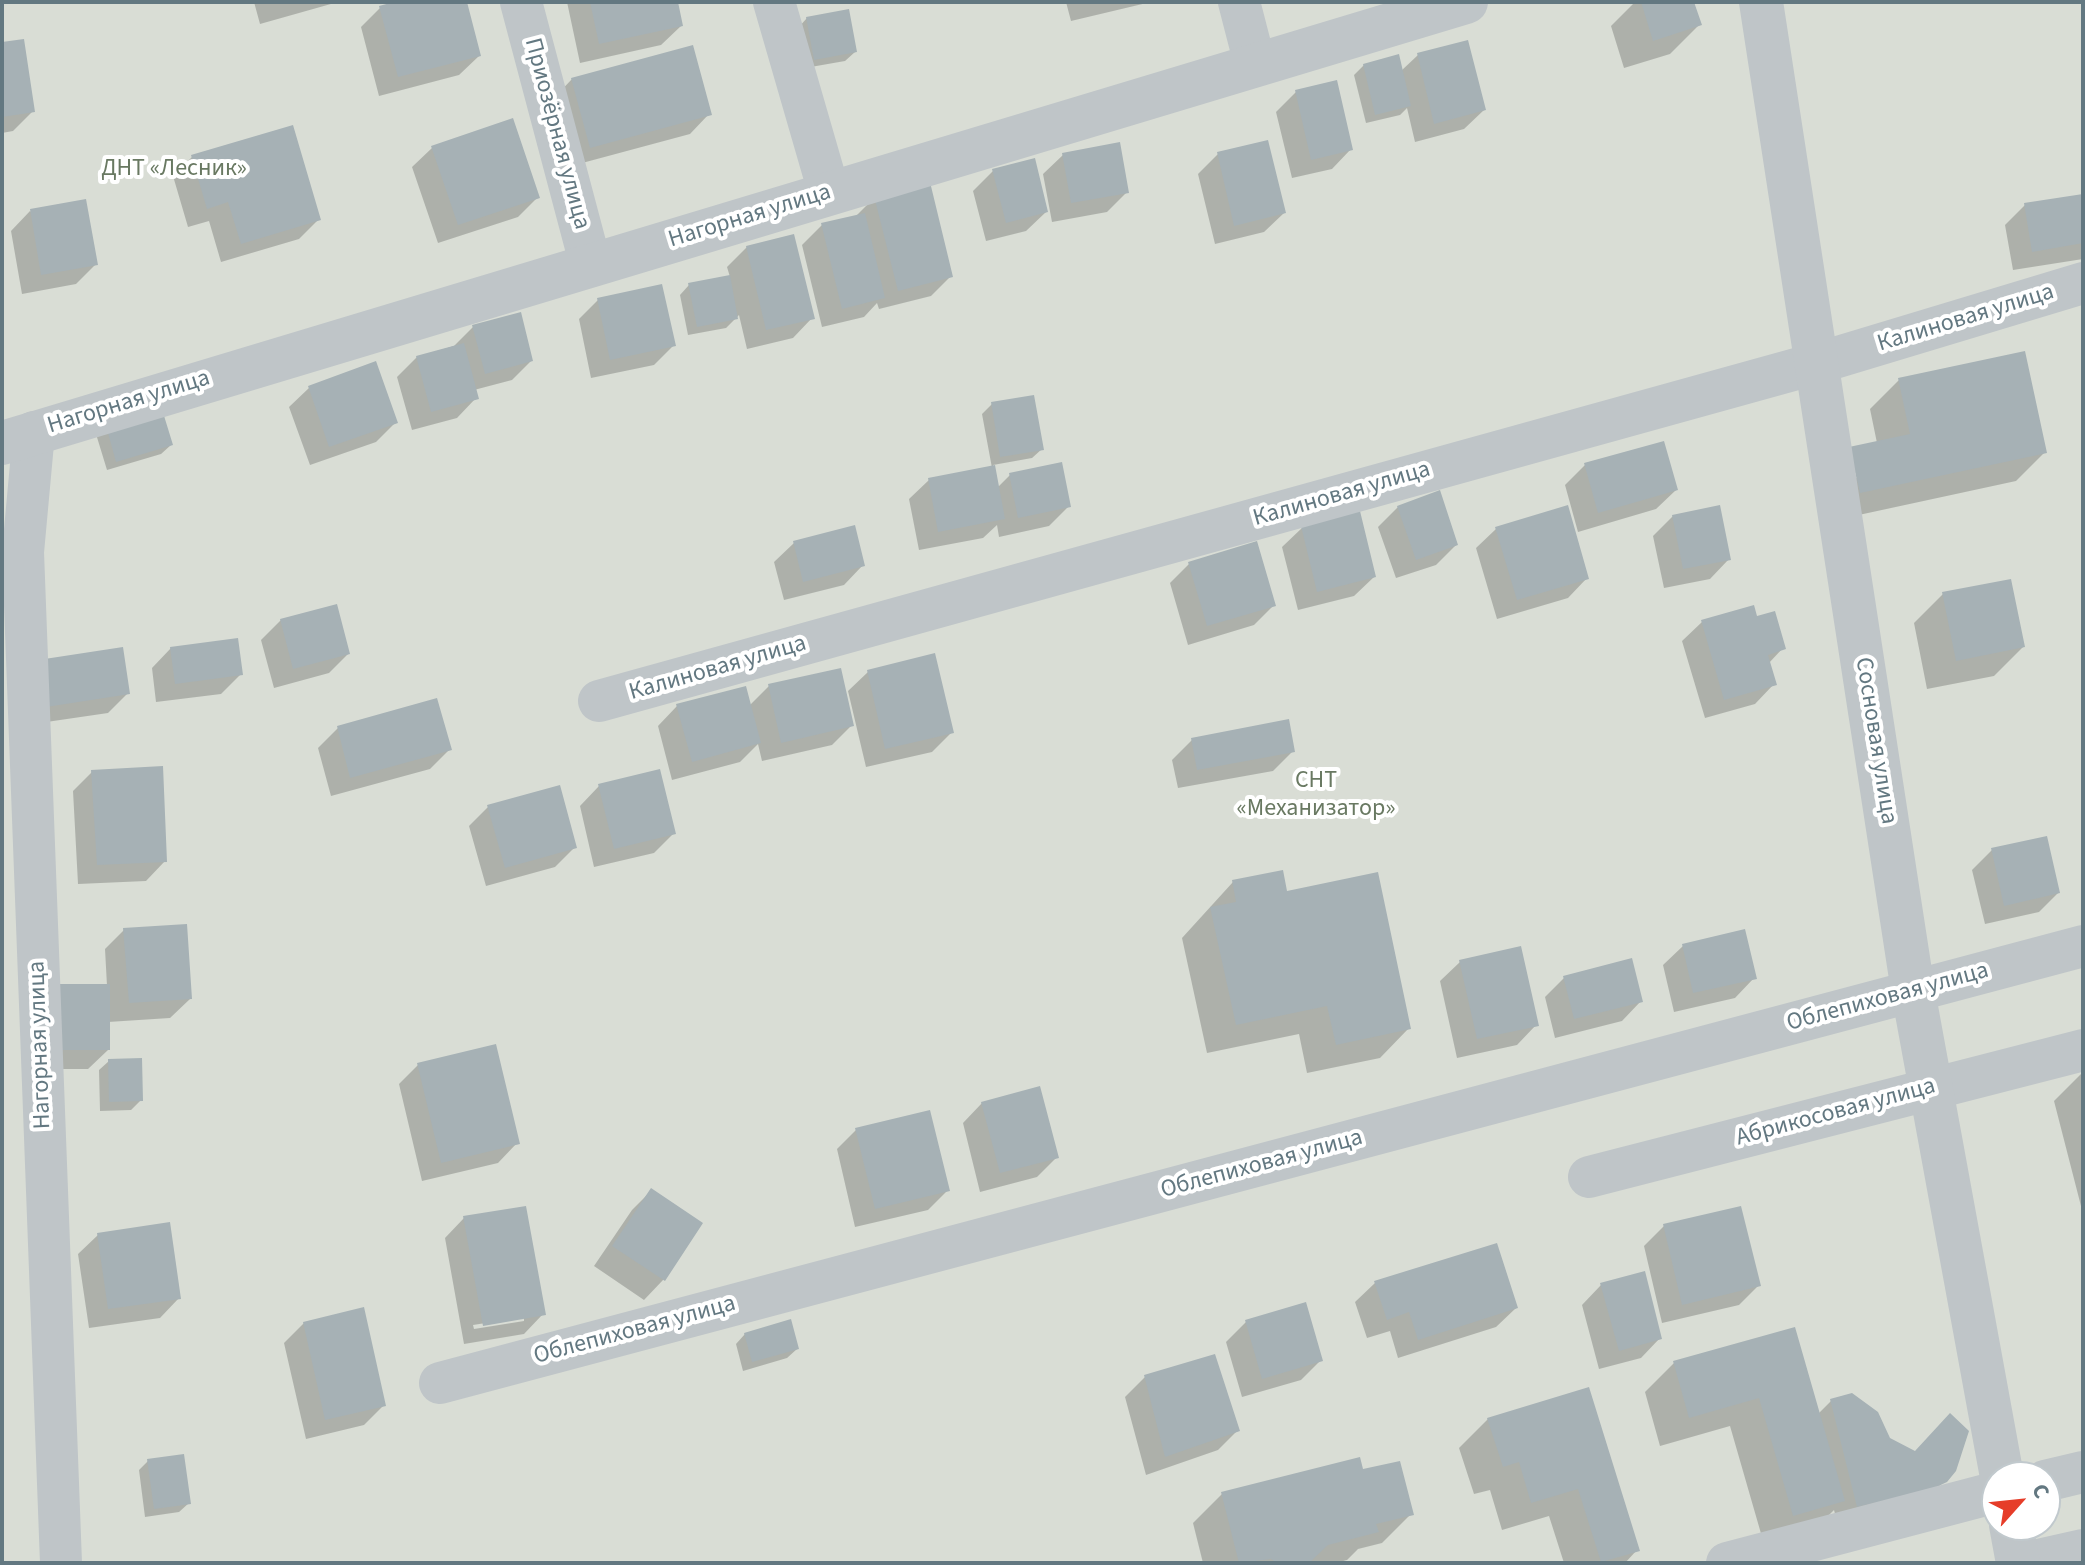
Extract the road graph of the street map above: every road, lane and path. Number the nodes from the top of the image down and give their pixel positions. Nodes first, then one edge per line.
1 (521, 2) edge
2 (774, 2) edge
3 (1239, 2) edge
4 (1466, 2) edge
5 (1761, 2) edge
6 (1255, 64) junction
7 (829, 192) junction
8 (591, 266) junction
9 (2083, 283) edge
10 (1818, 363) junction
11 (18, 437) edge
12 (599, 701) dead end
13 (2083, 946) edge
14 (1913, 991) junction
15 (2083, 1050) edge
16 (1931, 1089) junction
17 (1589, 1177) dead end
18 (440, 1383) dead end
19 (1999, 1461) edge
20 (2083, 1472) edge
21 (2061, 1477) edge
22 (1981, 1496) edge
23 (2014, 1541) edge
24 (2083, 1550) edge
25 (61, 1563) edge
26 (1727, 1563) edge
27 (2018, 1563) edge
28 (2025, 1563) edge

1 - 8 street, Приозёрная улица
2 - 7 street
3 - 6 street
4 - 6 street, Нагорная улица
5 - 10 street, Сосновая улица
6 - 7 street, Нагорная улица
7 - 8 street, Нагорная улица
8 - 11 street, Нагорная улица
9 - 10 street, Калиновая улица
10 - 12 street, Калиновая улица
10 - 14 street, Сосновая улица
11 - 25 street, Нагорная улица
13 - 14 street, Облепиховая улица
14 - 16 street, Сосновая улица
14 - 18 street, Облепиховая улица
15 - 16 street, Абрикосовая улица
16 - 17 street, Абрикосовая улица
16 - 19 street, Сосновая улица
20 - 21 street
22 - 26 street
23 - 27 street
24 - 28 street

